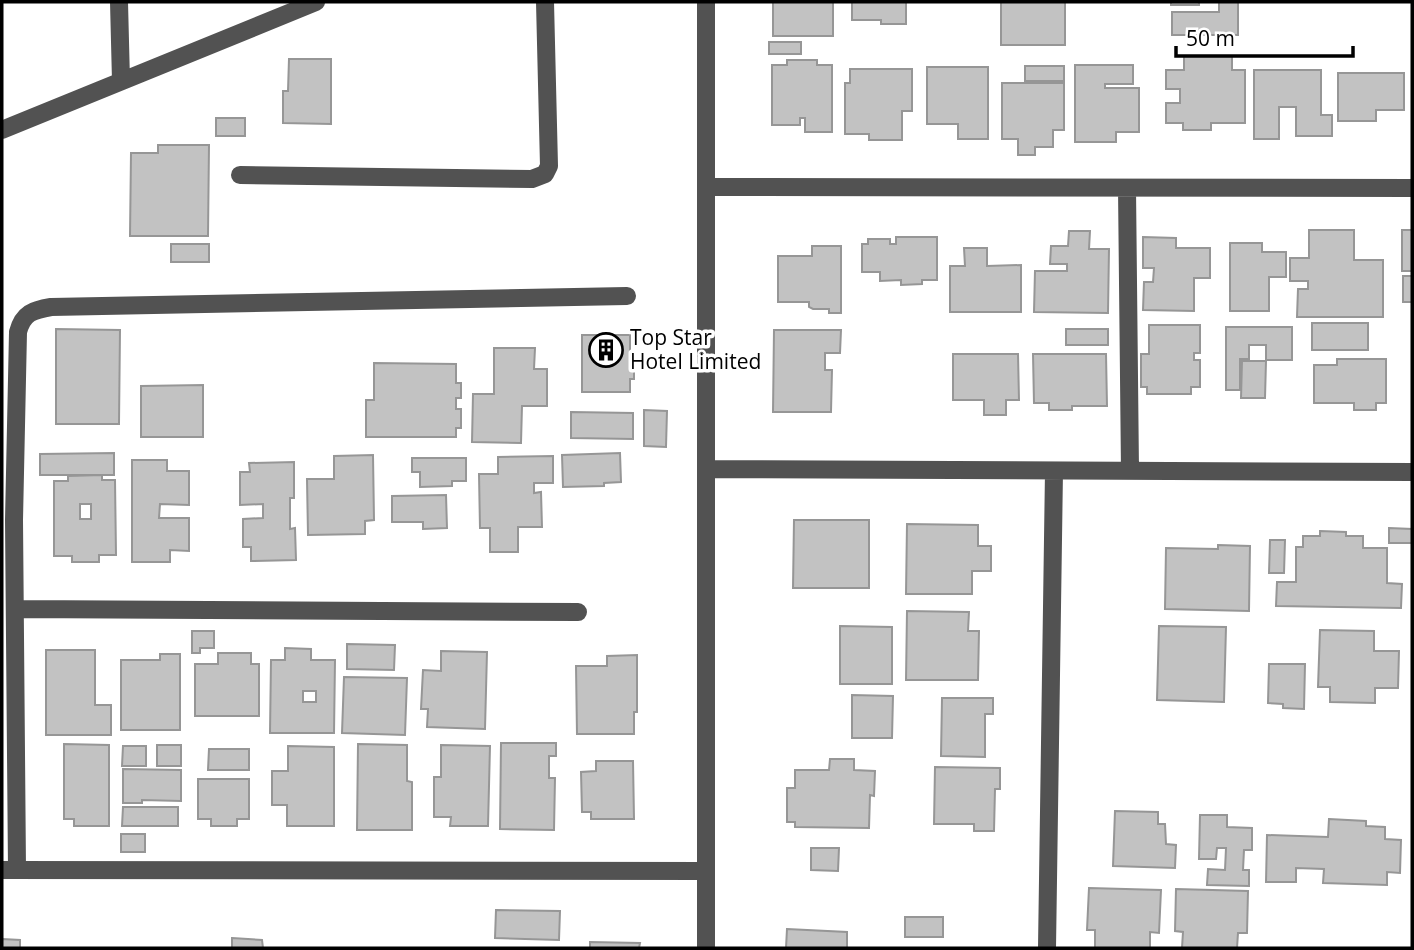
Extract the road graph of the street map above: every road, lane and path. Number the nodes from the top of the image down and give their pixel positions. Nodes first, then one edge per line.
1 (119, 2) edge
2 (316, 2) edge
3 (545, 2) edge
4 (706, 2) edge
5 (121, 81) junction
6 (2, 130) edge
7 (240, 175) dead end
8 (706, 187) junction
9 (1127, 188) junction
10 (1412, 188) edge
11 (627, 296) dead end
12 (706, 470) junction
13 (1054, 471) junction
14 (1130, 471) junction
15 (1412, 472) edge
16 (8, 520) edge
17 (16, 609) junction
18 (578, 612) dead end
19 (9, 870) edge
20 (706, 872) junction
21 (706, 948) edge
22 (1047, 948) edge

1 - 5 street
2 - 5 street
3 - 7 street
4 - 8 street
5 - 6 street
8 - 9 street
8 - 12 street
9 - 10 street
9 - 14 street
11 - 16 street
12 - 13 street
12 - 20 street
13 - 14 street
13 - 22 street
14 - 15 street
16 - 17 street
17 - 18 street
17 - 19 street
19 - 20 street
20 - 21 street

